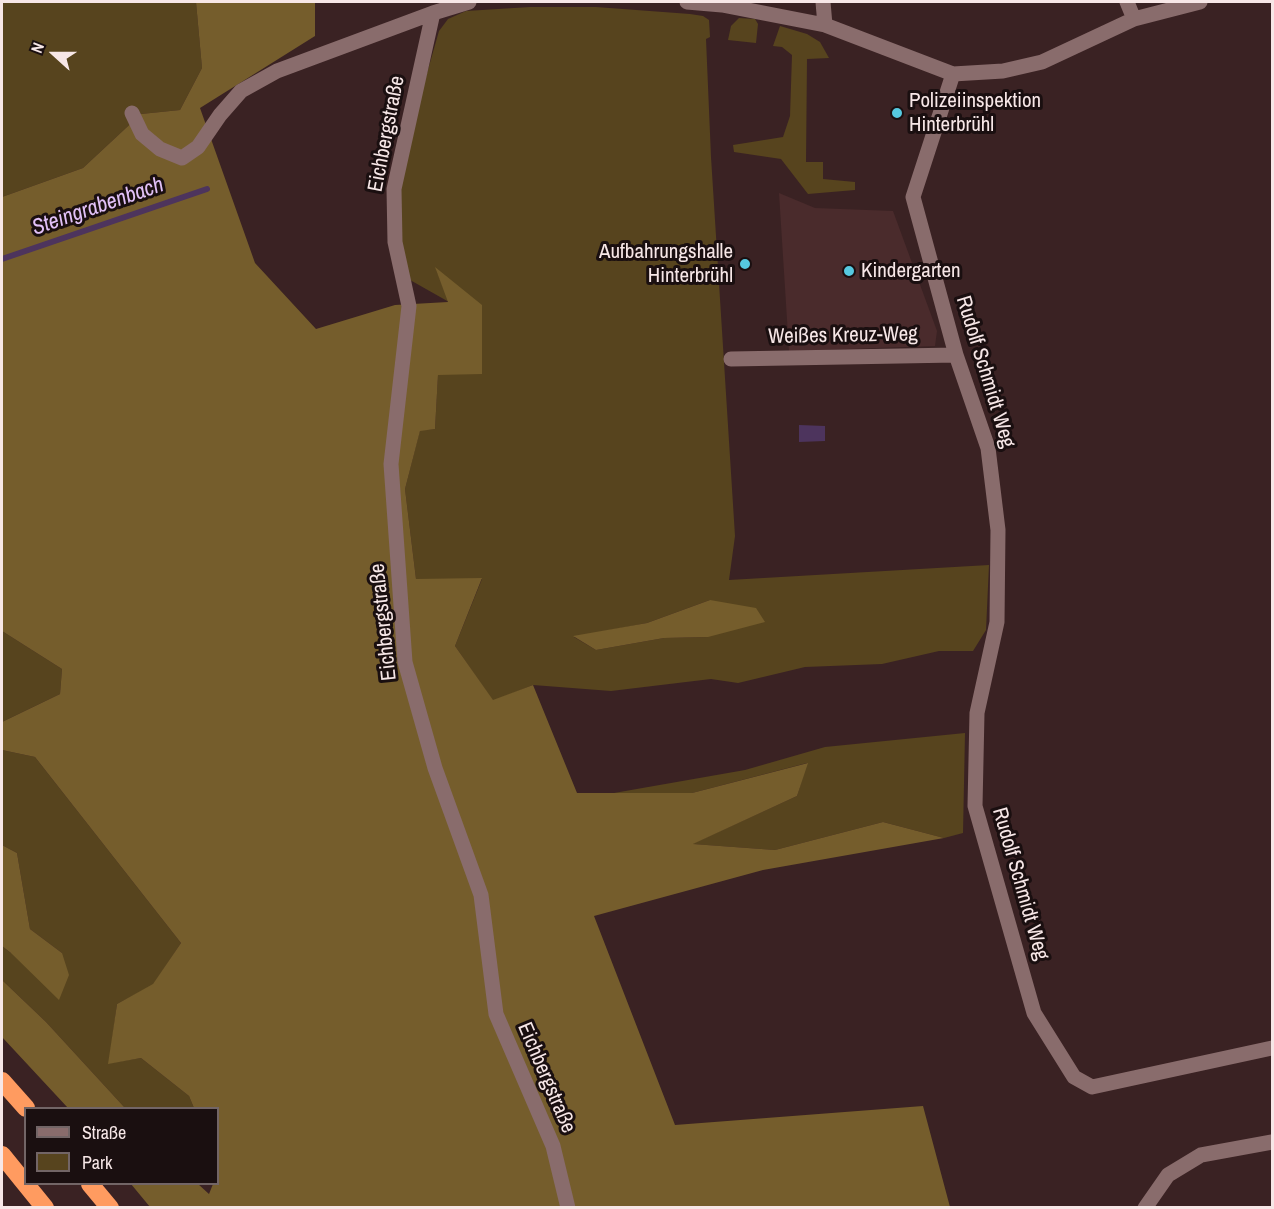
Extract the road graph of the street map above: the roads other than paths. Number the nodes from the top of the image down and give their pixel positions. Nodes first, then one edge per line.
1 (469, 2) edge
2 (687, 2) edge
3 (823, 2) edge
4 (1127, 2) edge
5 (1200, 2) edge
6 (433, 13) junction
7 (1134, 19) junction
8 (825, 26) junction
9 (953, 74) junction
10 (132, 112) dead end
11 (956, 355) junction
12 (731, 359) dead end
13 (1272, 1048) edge
14 (2, 1081) edge
15 (25, 1107) edge
16 (1272, 1142) edge
17 (2, 1155) edge
18 (24, 1182) edge
19 (26, 1185) edge
20 (91, 1185) edge
21 (45, 1208) edge
22 (110, 1208) edge
23 (568, 1208) edge
24 (1145, 1208) edge

1 - 6 street
2 - 8 street
3 - 8 street
4 - 7 street
5 - 7 street
6 - 10 street
6 - 23 street, Eichbergstraße
7 - 9 street
8 - 9 street
9 - 11 street, Rudolf Schmidt Weg
11 - 12 street, Weißes Kreuz-Weg
11 - 13 street, Rudolf Schmidt Weg
14 - 15 highway
16 - 24 street
17 - 18 highway
19 - 21 highway
20 - 22 highway

